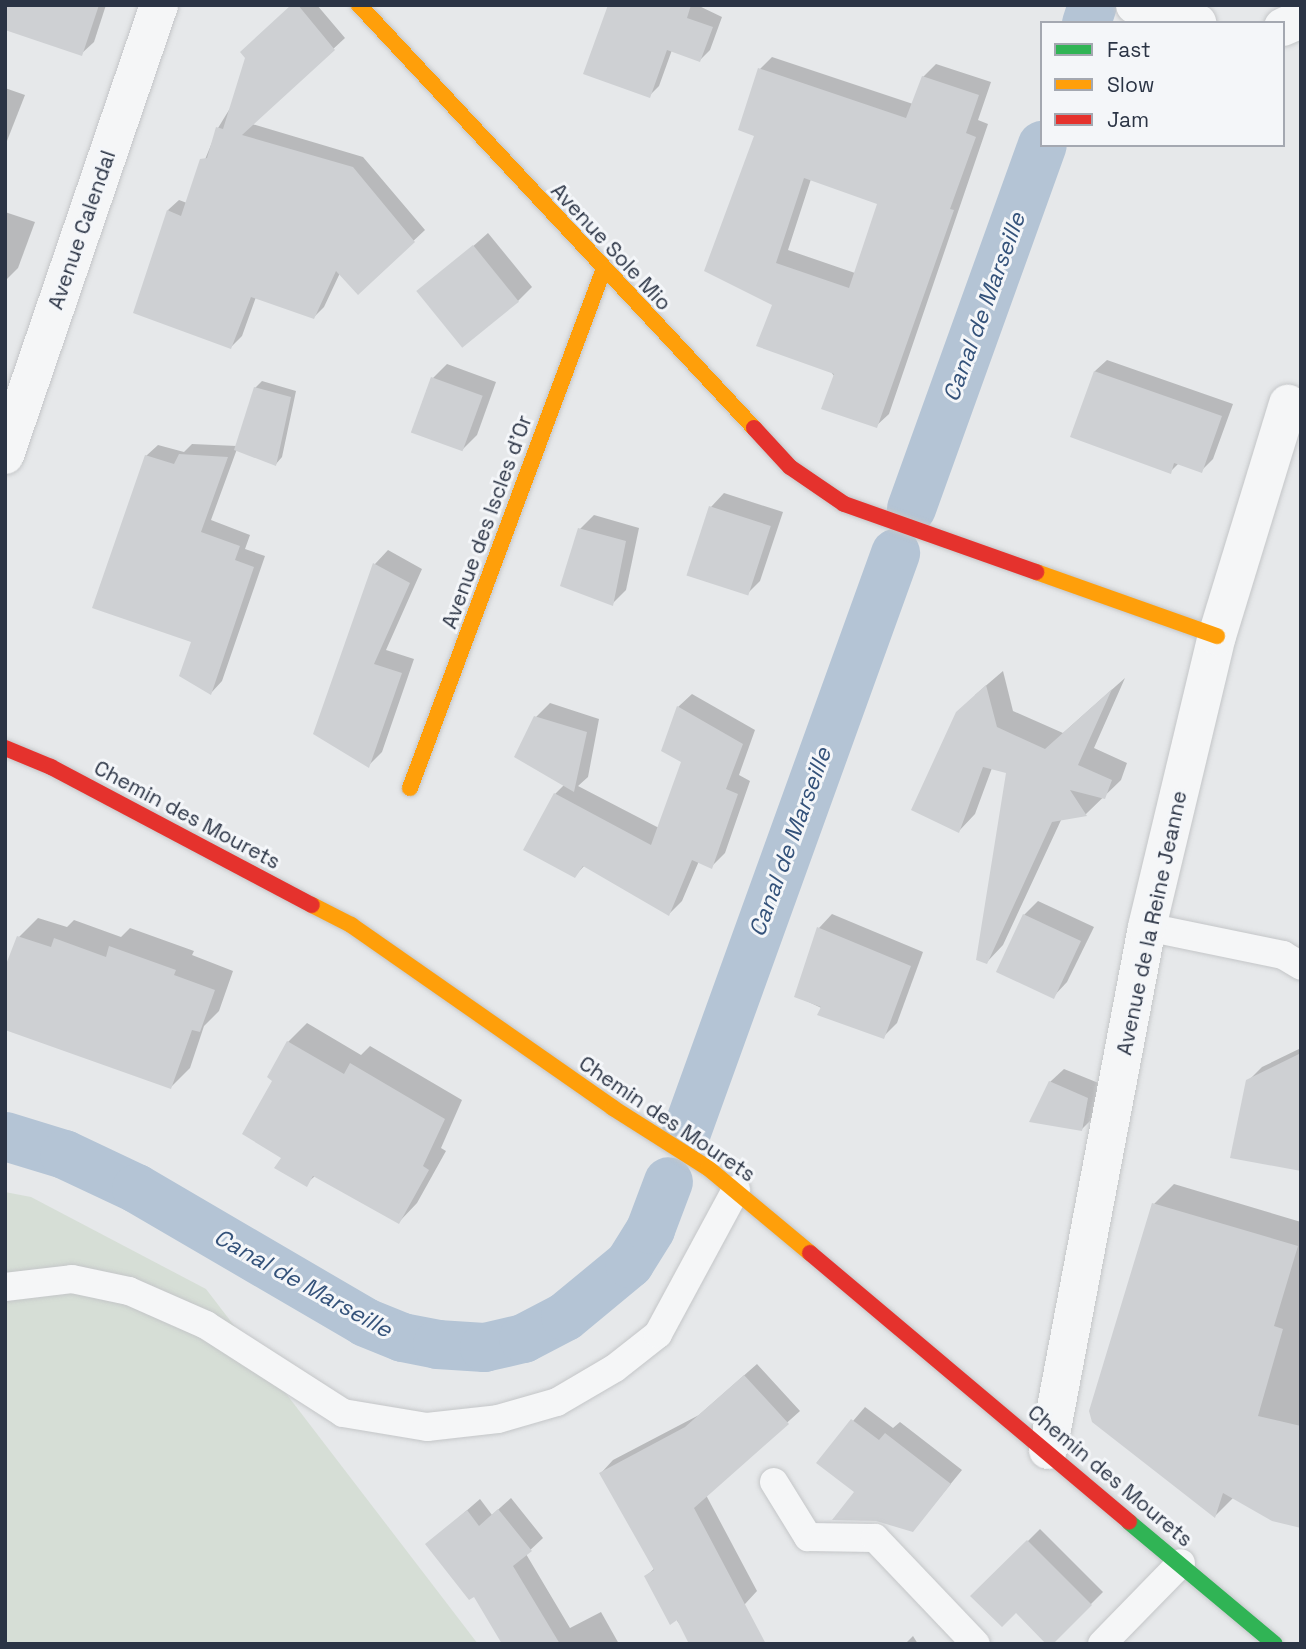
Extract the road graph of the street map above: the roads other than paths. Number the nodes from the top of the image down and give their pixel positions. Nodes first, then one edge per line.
1 (159, 5) edge
2 (359, 5) edge
3 (1135, 5) edge
4 (1301, 19) edge
5 (1190, 21) edge
6 (1285, 26) edge
7 (603, 271) junction
8 (1288, 404) dead end
9 (5, 455) edge
10 (1217, 636) junction
11 (5, 748) edge
12 (410, 788) dead end
13 (1147, 927) junction
14 (1301, 966) edge
15 (736, 1190) junction
16 (5, 1287) edge
17 (1048, 1450) junction
18 (774, 1482) dead end
19 (1181, 1563) junction
20 (976, 1644) edge
21 (1102, 1644) edge
22 (1275, 1644) edge

1 - 9 street, Avenue Calendal
2 - 7 street, Avenue Sole Mio
3 - 5 street
4 - 6 street
7 - 10 street, Avenue Sole Mio
7 - 12 street, Avenue des Iscles d'Or
8 - 10 street, Avenue de la Reine Jeanne
10 - 13 street, Avenue de la Reine Jeanne
11 - 15 street, Chemin des Mourets
13 - 14 lane
13 - 17 street, Avenue de la Reine Jeanne
15 - 16 lane
15 - 17 street, Chemin des Mourets
17 - 19 street, Chemin des Mourets
18 - 20 lane
19 - 21 lane
19 - 22 street, Chemin des Mourets

